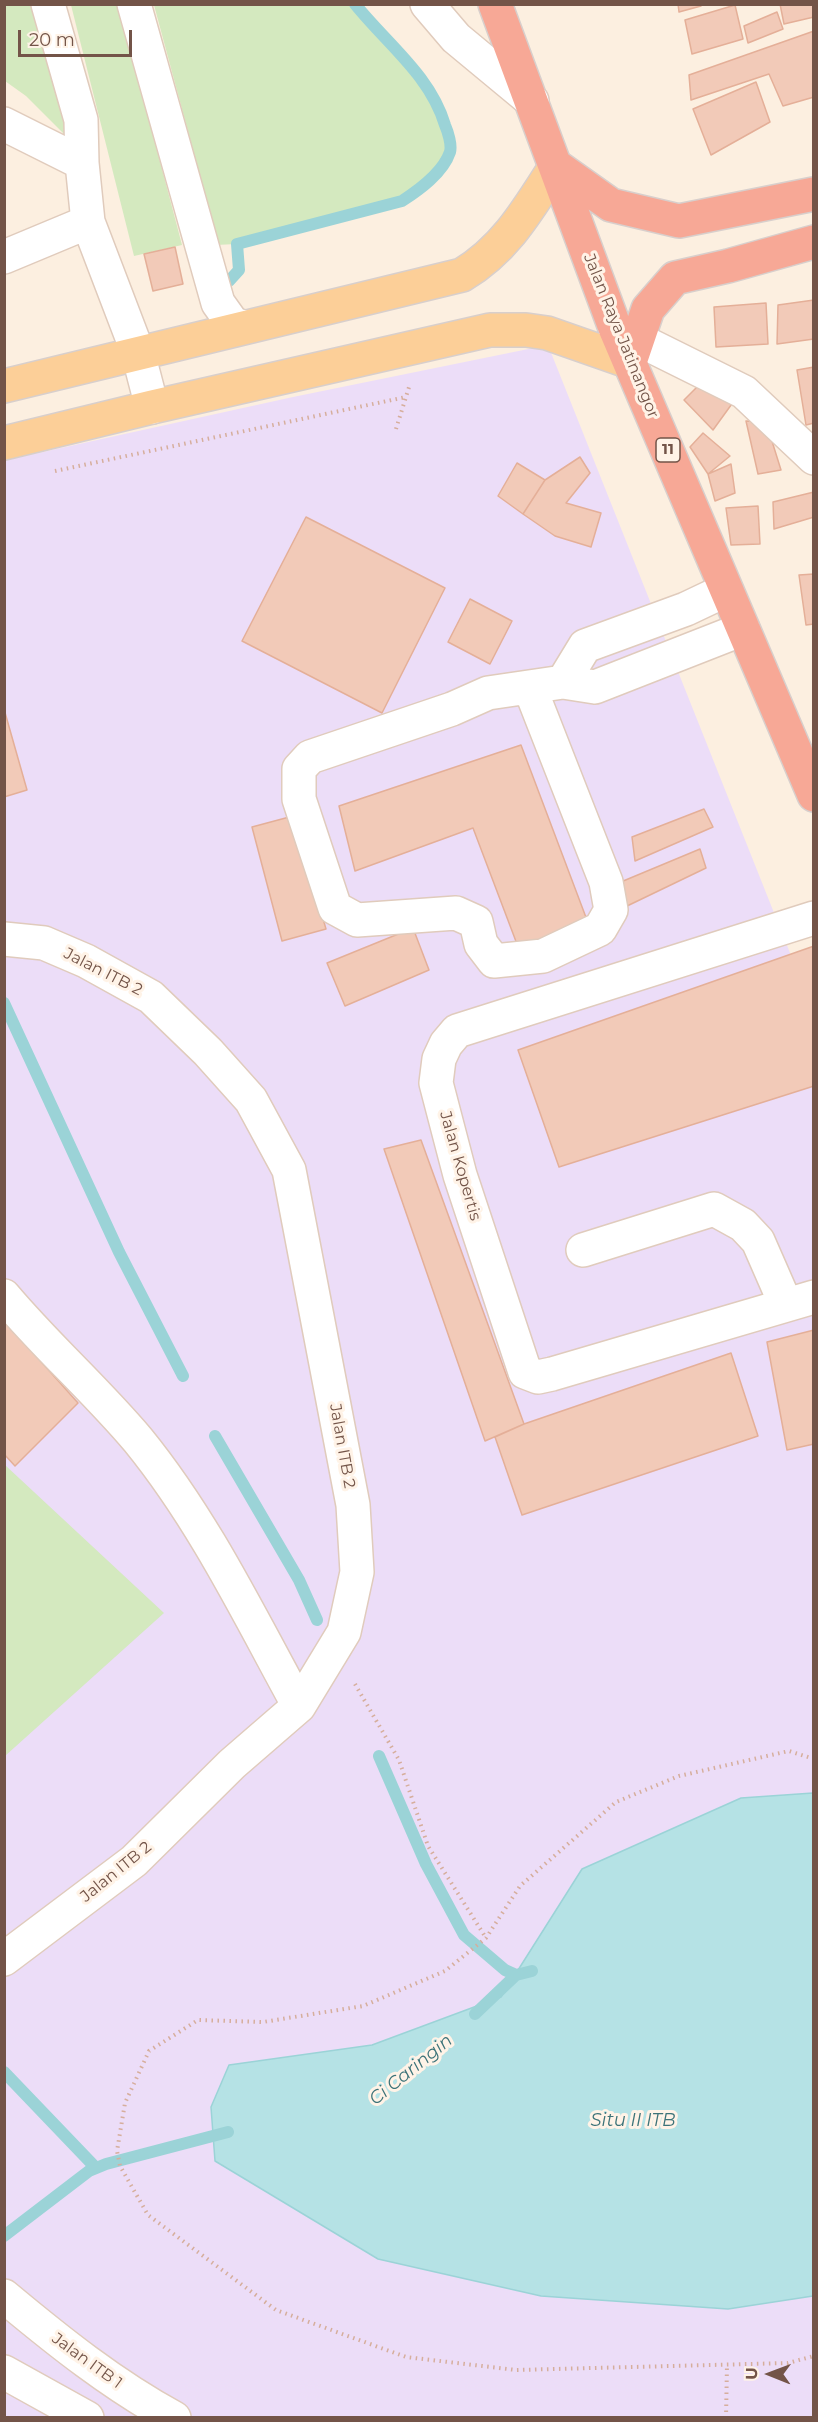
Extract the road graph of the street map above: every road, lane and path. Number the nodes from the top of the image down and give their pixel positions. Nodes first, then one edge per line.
1 (48, 4) edge
2 (134, 4) edge
3 (427, 4) edge
4 (444, 4) edge
5 (495, 4) edge
6 (456, 38) junction
7 (532, 101) junction
8 (4, 124) edge
9 (82, 163) junction
10 (556, 166) junction
11 (813, 194) edge
12 (88, 222) junction
13 (813, 242) edge
14 (6, 250) edge
15 (244, 327) junction
16 (628, 343) junction
17 (138, 353) junction
18 (4, 386) edge
19 (406, 397) dead end
20 (152, 407) junction
21 (4, 443) edge
22 (813, 458) edge
23 (52, 471) dead end
24 (726, 590) junction
25 (743, 629) junction
26 (563, 682) junction
27 (530, 688) junction
28 (813, 795) edge
29 (813, 918) edge
30 (4, 939) edge
31 (584, 1250) dead end
32 (4, 1296) edge
33 (800, 1301) edge
34 (335, 1646) junction
35 (298, 1706) junction
36 (813, 1759) edge
37 (485, 1938) junction
38 (4, 1959) edge
39 (4, 2296) edge
40 (813, 2356) edge
41 (727, 2365) junction
42 (4, 2372) edge
43 (87, 2418) edge
44 (174, 2418) edge
45 (726, 2418) edge

1 - 9 street
2 - 15 street
3 - 6 street
4 - 6 street
5 - 7 highway, Jalan Raya Jatinangor / 11
6 - 7 street
7 - 10 highway, Jalan Raya Jatinangor / 11
8 - 9 street
9 - 12 street
10 - 11 highway
10 - 15 main road
10 - 16 highway, Jalan Raya Jatinangor / 11
12 - 14 street
12 - 17 street
13 - 16 highway
15 - 17 main road
16 - 20 main road
16 - 22 street
16 - 24 highway, Jalan Raya Jatinangor / 11
17 - 18 main road
17 - 20 street
19 - 23 path
20 - 21 main road
24 - 25 highway, Jalan Raya Jatinangor / 11
24 - 26 street
25 - 26 street
25 - 28 highway, Jalan Raya Jatinangor / 11
26 - 27 street
27 - 27 street
29 - 33 street, Jalan Kopertis
30 - 34 street, Jalan ITB 2
31 - 33 street
32 - 35 street
34 - 35 street, Jalan ITB 2
34 - 37 path
35 - 38 street, Jalan ITB 2
36 - 37 path
37 - 41 path
39 - 44 street, Jalan ITB 1
40 - 41 path
41 - 45 path
42 - 43 street

